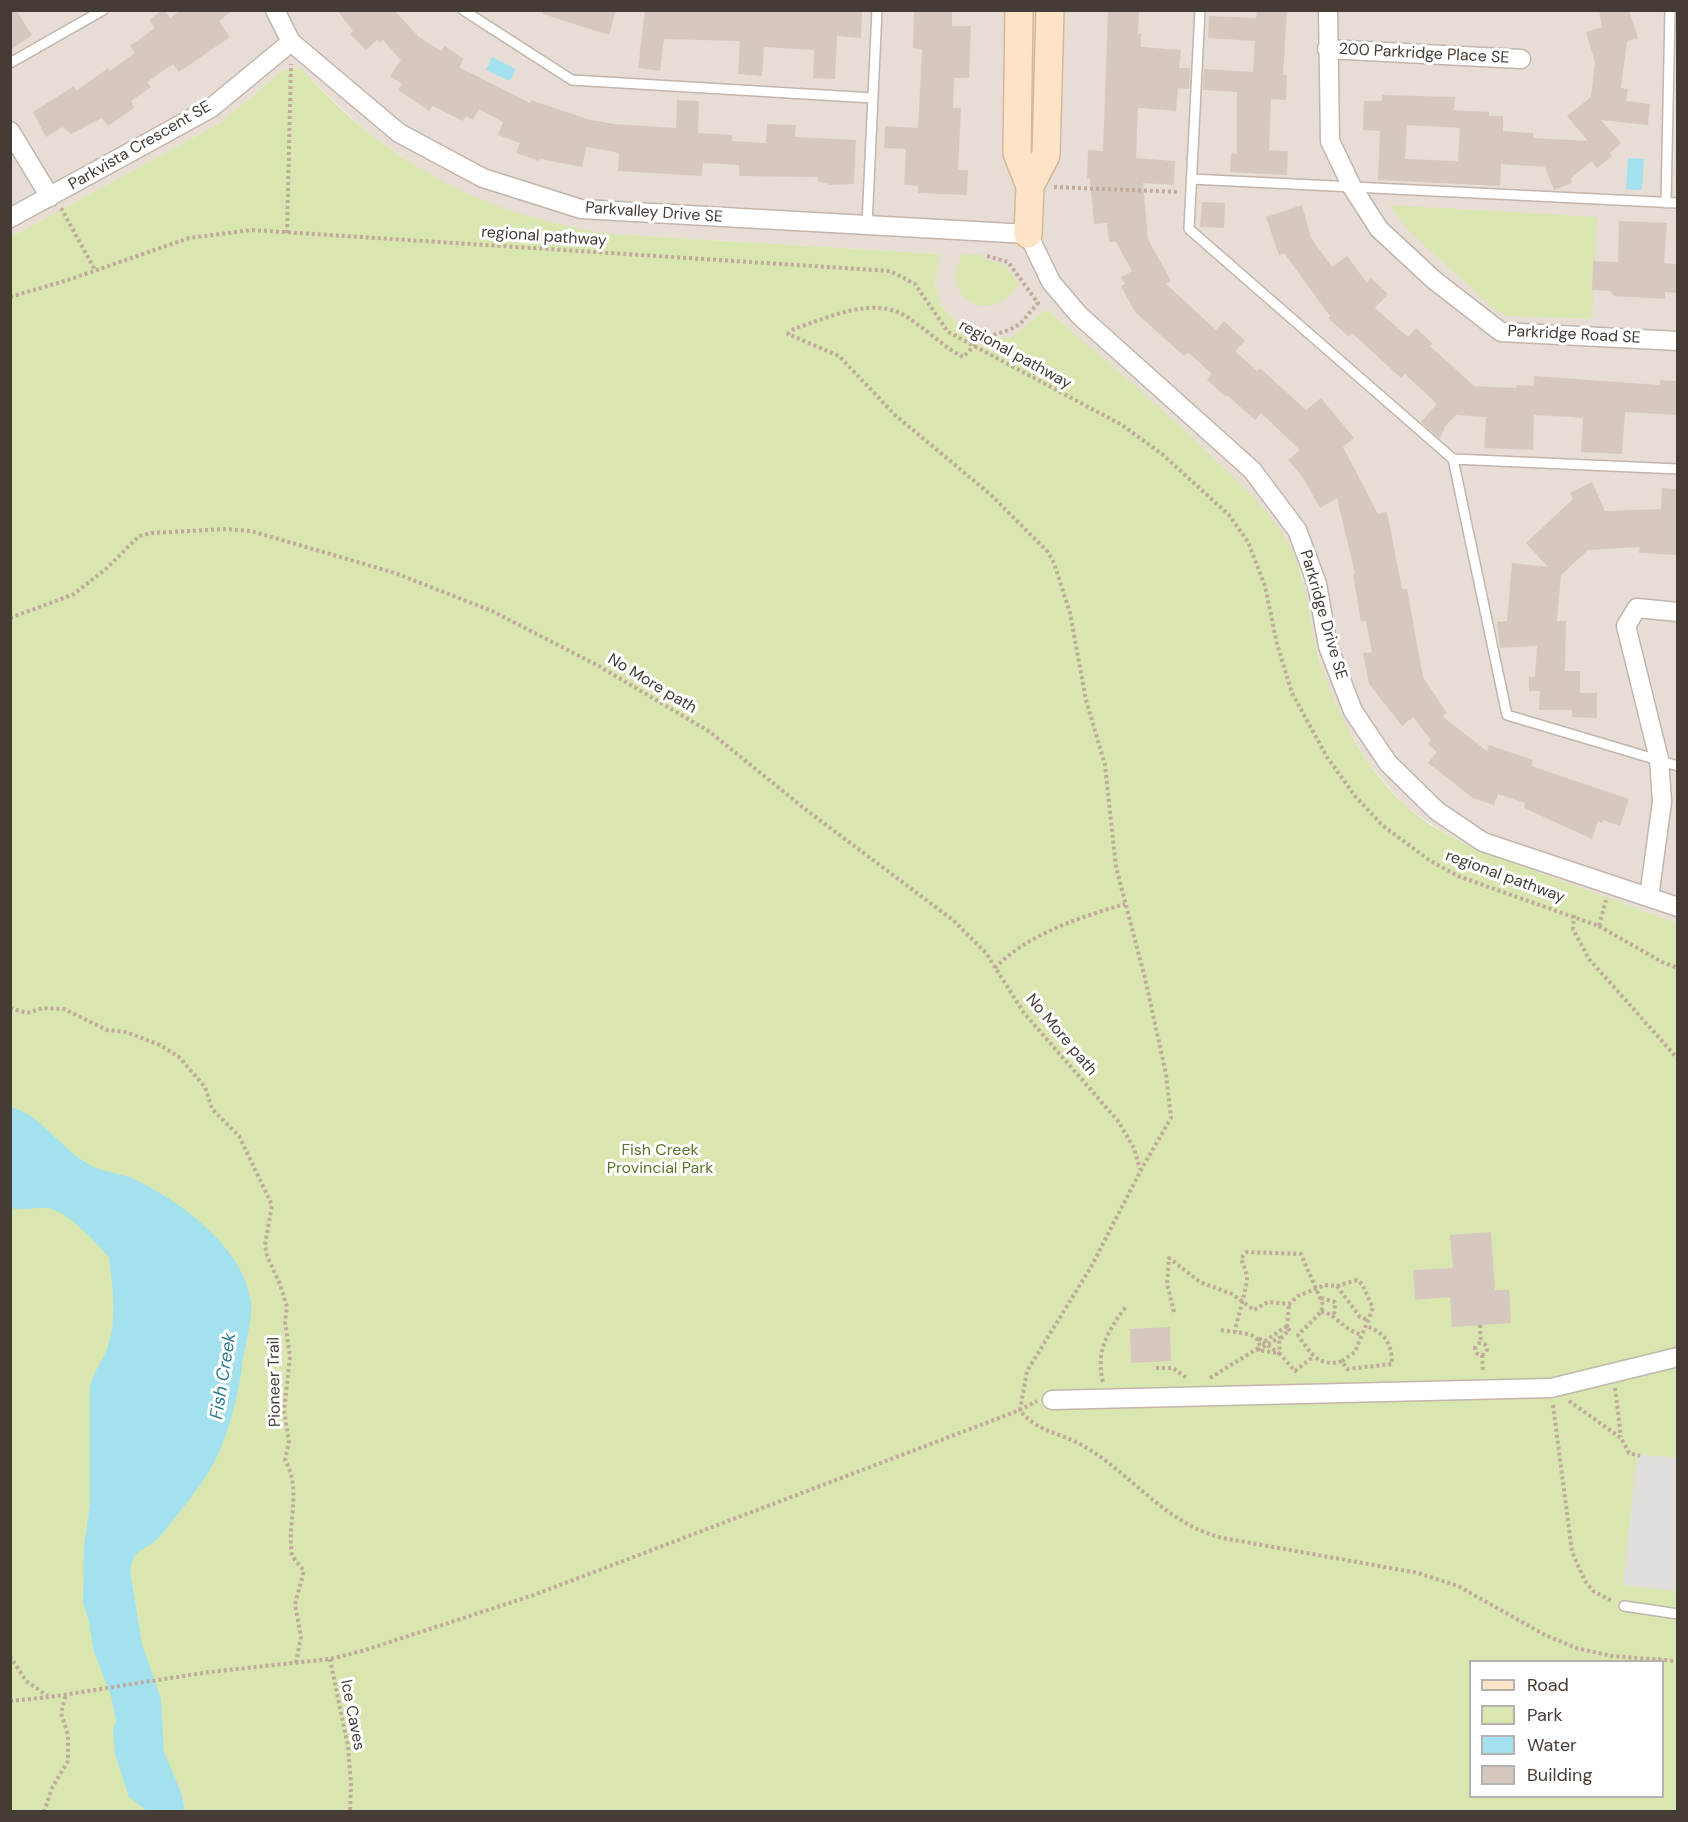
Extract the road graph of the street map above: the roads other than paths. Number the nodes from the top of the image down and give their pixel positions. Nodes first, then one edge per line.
1 (103, 10) edge
2 (275, 10) edge
3 (463, 10) edge
4 (877, 10) edge
5 (1019, 10) edge
6 (1050, 10) edge
7 (1200, 10) edge
8 (1328, 10) edge
9 (1670, 10) edge
10 (291, 42) junction
11 (1327, 49) junction
12 (1521, 59) dead end
13 (10, 63) edge
14 (873, 98) junction
15 (10, 131) edge
16 (1191, 179) junction
17 (1030, 186) junction
18 (1352, 187) junction
19 (50, 198) junction
20 (1666, 203) junction
21 (1677, 203) edge
22 (10, 218) edge
23 (867, 225) junction
24 (1029, 234) junction
25 (1677, 341) edge
26 (1453, 459) junction
27 (1677, 469) edge
28 (1677, 612) edge
29 (1659, 759) junction
30 (1677, 766) edge
31 (1649, 897) junction
32 (1677, 907) edge
33 (1677, 1357) edge
34 (1052, 1400) dead end
35 (1624, 1606) road end
36 (1677, 1614) edge

1 - 13 lane
2 - 10 street, Parkvalley Drive SE
3 - 14 lane
4 - 14 lane
5 - 17 street
6 - 17 street
7 - 16 lane
8 - 11 street, Parkridge Road SE
9 - 20 lane
10 - 19 street, Parkvista Crescent SE
10 - 23 street, Parkvalley Drive SE
11 - 12 street, 200 Parkridge Place SE
11 - 18 street, Parkridge Road SE
14 - 23 lane
15 - 19 street
16 - 18 lane
16 - 26 lane
17 - 24 street
18 - 20 lane
18 - 25 street, Parkridge Road SE
19 - 22 street, Parkvista Crescent SE
20 - 21 lane
23 - 24 street, Parkvalley Drive SE
24 - 31 street, Parkridge Drive SE
26 - 27 lane
26 - 29 lane
28 - 29 street
29 - 30 lane
29 - 31 street
31 - 32 street, Parkridge Drive SE
33 - 34 street
35 - 36 lane

